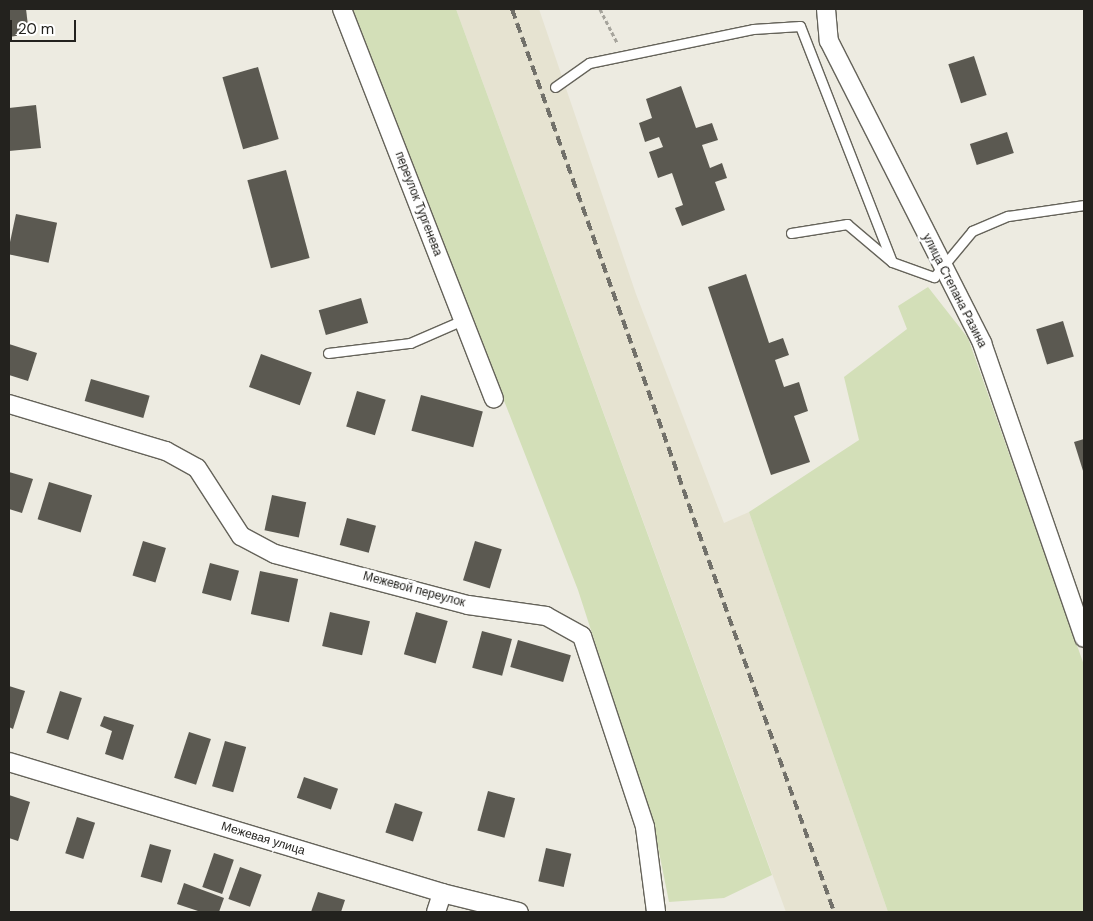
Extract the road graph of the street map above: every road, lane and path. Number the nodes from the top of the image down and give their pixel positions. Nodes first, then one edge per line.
1 (342, 9) edge
2 (600, 9) edge
3 (826, 9) edge
4 (625, 54) junction
5 (555, 87) dead end
6 (1084, 205) edge
7 (792, 233) dead end
8 (892, 262) junction
9 (943, 270) junction
10 (463, 320) junction
11 (328, 353) dead end
12 (494, 398) dead end
13 (9, 404) edge
14 (1084, 638) edge
15 (9, 762) edge
16 (442, 893) junction
17 (436, 912) edge
18 (519, 912) edge
19 (656, 912) edge

1 - 10 street, переулок Тургенева
2 - 4 path
3 - 9 street, улица Степана Разина
4 - 5 lane
4 - 8 lane
6 - 9 lane
7 - 8 lane
8 - 9 lane
9 - 14 street, улица Степана Разина
10 - 11 lane
10 - 12 street, переулок Тургенева
13 - 19 street, Межевой переулок
15 - 16 street, Межевая улица
16 - 17 street
16 - 18 street, Межевая улица

